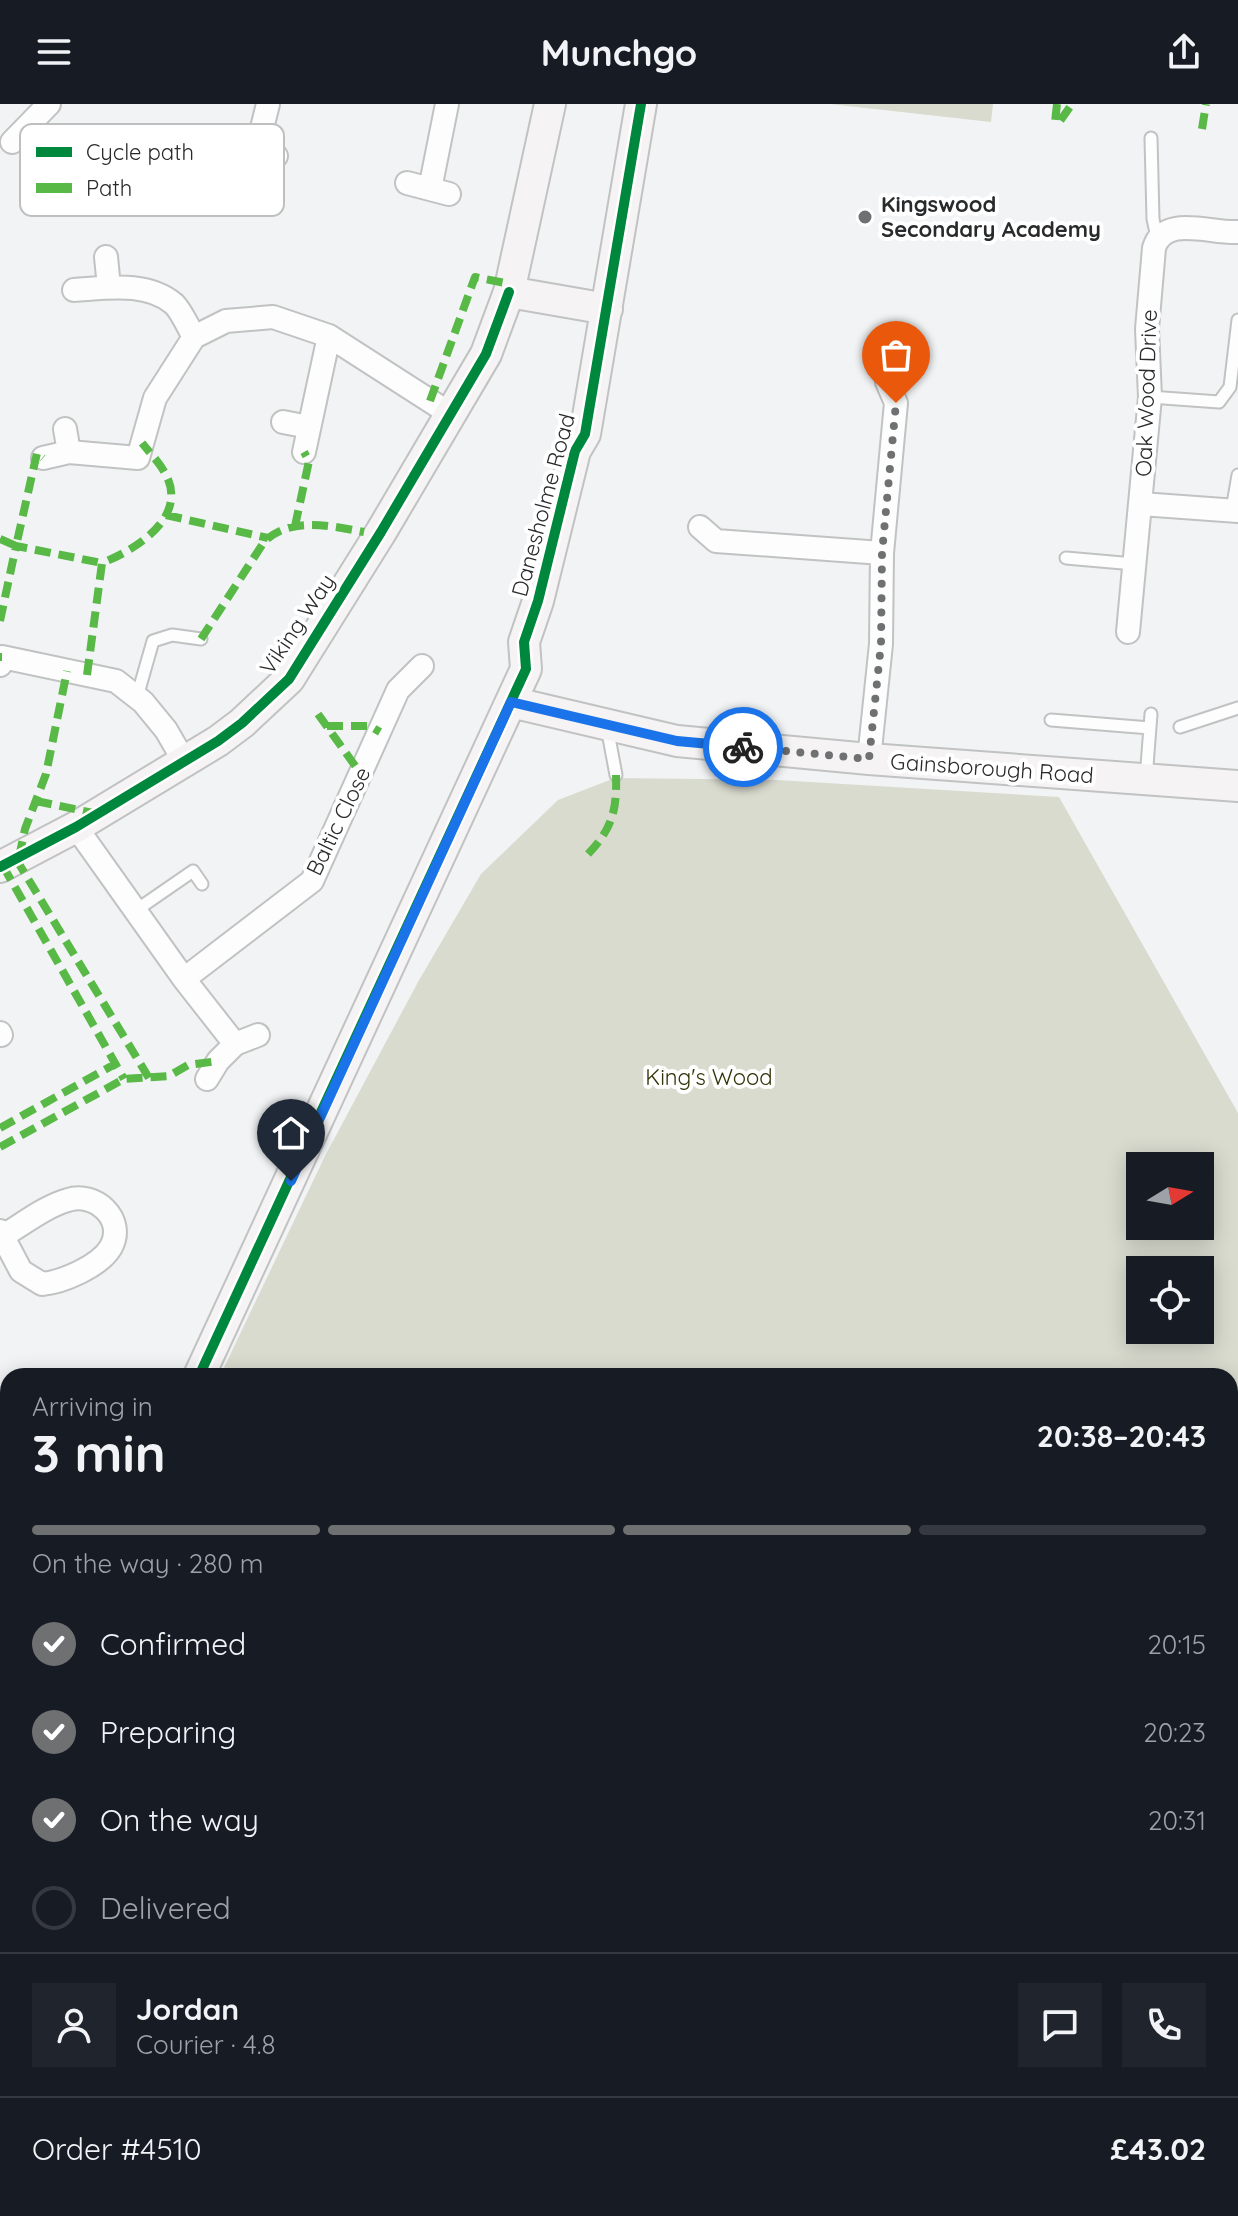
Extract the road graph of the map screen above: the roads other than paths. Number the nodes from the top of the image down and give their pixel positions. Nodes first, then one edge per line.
1 (49, 104) edge
2 (268, 104) edge
3 (447, 104) edge
4 (550, 104) edge
5 (641, 104) edge
6 (30, 124) edge
7 (263, 124) edge
8 (20, 134) edge
9 (1151, 138) dead end
10 (12, 142) dead end
11 (407, 183) dead end
12 (1238, 232) edge
13 (1157, 237) junction
14 (106, 257) dead end
15 (109, 287) junction
16 (74, 290) dead end
17 (509, 292) junction
18 (607, 309) junction
19 (1238, 320) edge
20 (329, 336) junction
21 (194, 337) junction
22 (887, 382) dead end
23 (1234, 388) edge
24 (1150, 397) junction
25 (452, 415) junction
26 (283, 422) dead end
27 (309, 427) junction
28 (65, 429) dead end
29 (69, 452) junction
30 (304, 452) dead end
31 (43, 458) dead end
32 (1238, 475) edge
33 (1141, 504) junction
34 (1235, 511) edge
35 (700, 527) dead end
36 (882, 553) junction
37 (1066, 558) dead end
38 (1134, 564) junction
39 (1128, 632) dead end
40 (201, 639) dead end
41 (0, 665) edge
42 (422, 666) dead end
43 (137, 697) junction
44 (511, 702) junction
45 (1238, 708) edge
46 (1151, 714) dead end
47 (1051, 720) dead end
48 (607, 726) junction
49 (1180, 727) dead end
50 (1150, 728) junction
51 (869, 759) junction
52 (184, 761) junction
53 (616, 775) dead end
54 (1146, 779) junction
55 (1238, 786) edge
56 (76, 827) junction
57 (0, 867) edge
58 (202, 884) dead end
59 (135, 911) junction
60 (184, 979) junction
61 (258, 1035) dead end
62 (235, 1044) junction
63 (207, 1079) dead end
64 (2, 1234) edge
65 (203, 1368) edge

1 - 6 street
2 - 7 street
3 - 11 street
4 - 17 street, Viking Way
5 - 18 street, Danesholme Road
8 - 10 street
9 - 13 lane
12 - 13 street
13 - 24 street, Oak Wood Drive
14 - 15 street
15 - 16 street
15 - 21 street
17 - 18 street
17 - 25 street, Viking Way
18 - 44 street, Danesholme Road
19 - 23 lane
20 - 21 street
20 - 25 street
20 - 27 street
21 - 29 street
22 - 36 street
23 - 24 lane
24 - 33 street, Oak Wood Drive
25 - 52 street, Viking Way
26 - 27 street
27 - 30 street
28 - 29 street
29 - 31 street
32 - 34 lane
33 - 34 street
33 - 38 street, Oak Wood Drive
35 - 36 street
36 - 51 street
37 - 38 lane
38 - 39 street, Oak Wood Drive
40 - 43 lane
41 - 43 street
42 - 60 street, Baltic Close
43 - 52 street
44 - 48 street, Gainsborough Road
44 - 65 street, Danesholme Road
45 - 49 lane
46 - 50 lane
47 - 50 lane
48 - 51 street, Gainsborough Road
48 - 53 lane
50 - 54 lane
51 - 54 street, Gainsborough Road
52 - 56 street, Viking Way
54 - 55 street, Gainsborough Road
56 - 57 street, Viking Way
56 - 59 street
58 - 59 lane
59 - 60 street
60 - 62 street
61 - 62 street
62 - 63 street
64 - 64 street

